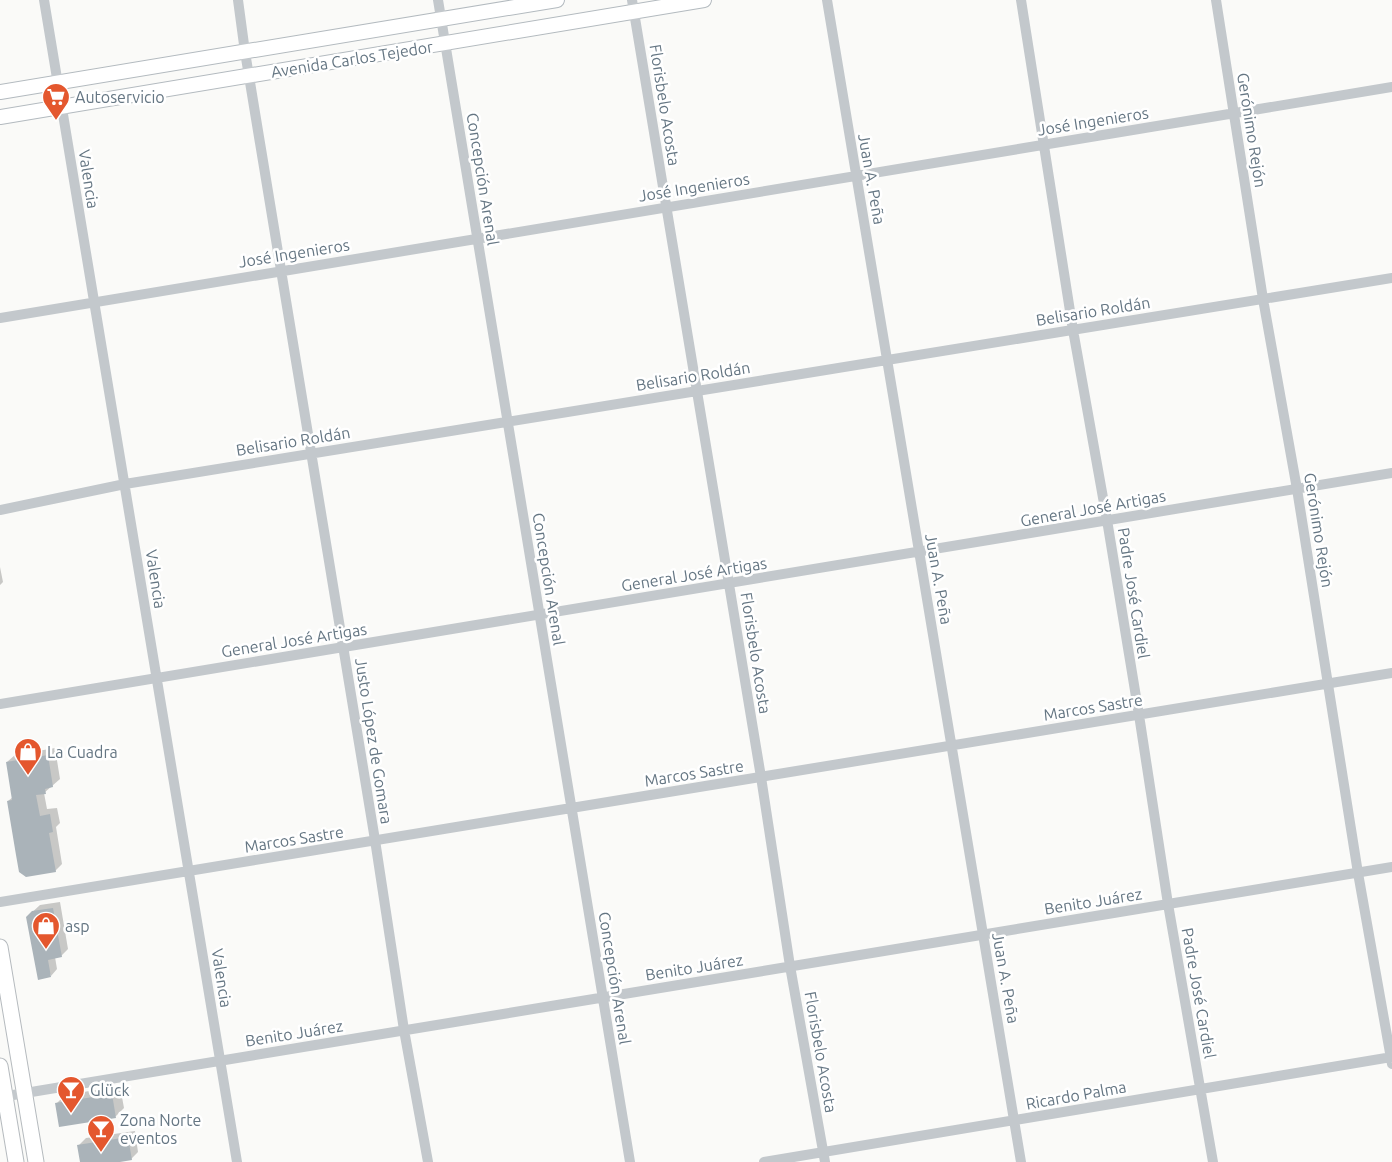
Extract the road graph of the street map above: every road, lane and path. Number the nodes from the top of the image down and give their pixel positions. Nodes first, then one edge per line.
1 (44, 0) edge
2 (238, 0) edge
3 (438, 0) edge
4 (557, 0) edge
5 (704, 0) edge
6 (826, 0) edge
7 (1021, 0) edge
8 (1216, 0) edge
9 (633, 6) edge
10 (441, 19) junction
11 (445, 43) junction
12 (245, 52) junction
13 (249, 76) junction
14 (58, 83) junction
15 (1392, 87) edge
16 (0, 92) edge
17 (62, 107) junction
18 (1235, 112) junction
19 (0, 118) edge
20 (1045, 144) junction
21 (856, 176) junction
22 (667, 207) junction
23 (477, 238) junction
24 (281, 270) junction
25 (1392, 278) edge
26 (1263, 299) junction
27 (94, 301) junction
28 (0, 318) edge
29 (1073, 330) junction
30 (887, 360) junction
31 (697, 391) junction
32 (508, 422) junction
33 (312, 453) junction
34 (1392, 473) edge
35 (125, 484) junction
36 (1297, 489) junction
37 (0, 510) edge
38 (1107, 520) junction
39 (919, 552) junction
40 (729, 583) junction
41 (540, 615) junction
42 (344, 647) junction
43 (1392, 673) edge
44 (157, 678) junction
45 (1329, 684) junction
46 (0, 704) edge
47 (1139, 715) junction
48 (952, 746) junction
49 (762, 777) junction
50 (571, 808) junction
51 (376, 840) junction
52 (1392, 867) edge
53 (189, 871) junction
54 (1358, 873) junction
55 (0, 902) edge
56 (1168, 904) junction
57 (983, 934) junction
58 (0, 947) edge
59 (790, 966) junction
60 (602, 997) junction
61 (404, 1030) junction
62 (1392, 1060) edge
63 (220, 1061) junction
64 (0, 1066) edge
65 (1201, 1089) junction
66 (24, 1093) junction
67 (2, 1096) edge
68 (1015, 1121) junction
69 (824, 1157) edge
70 (16, 1162) edge
71 (36, 1162) edge
72 (237, 1162) edge
73 (428, 1162) edge
74 (630, 1162) edge
75 (764, 1162) edge
76 (1022, 1162) edge
77 (1213, 1162) edge

1 - 14 street, Valencia
2 - 12 street, Justo López de Gomara
3 - 10 street, Concepción Arenal
4 - 10 main road, Avenida Carlos Tejedor
5 - 9 main road, Avenida Carlos Tejedor
6 - 21 street, Juan A. Peña
7 - 20 street, Padre José Cardiel
8 - 18 street, Gerónimo Rejón
9 - 11 main road, Avenida Carlos Tejedor
9 - 22 street, Florisbelo Acosta
10 - 11 street, Concepción Arenal
10 - 12 main road, Avenida Carlos Tejedor
11 - 13 main road, Avenida Carlos Tejedor
11 - 23 street, Concepción Arenal
12 - 13 street, Justo López de Gomara
12 - 14 main road, Avenida Carlos Tejedor
13 - 17 main road, Avenida Carlos Tejedor
13 - 24 street, Justo López de Gomara
14 - 16 main road, Avenida Carlos Tejedor
14 - 17 street, Valencia
15 - 18 street, José Ingenieros
17 - 19 main road, Avenida Carlos Tejedor
17 - 27 street, Valencia
18 - 20 street, José Ingenieros
18 - 26 street, Gerónimo Rejón
20 - 21 street, José Ingenieros
20 - 29 street, Padre José Cardiel
21 - 22 street, José Ingenieros
21 - 30 street, Juan A. Peña
22 - 23 street, José Ingenieros
22 - 31 street, Florisbelo Acosta
23 - 24 street, José Ingenieros
23 - 32 street, Concepción Arenal
24 - 27 street, José Ingenieros
24 - 33 street, Justo López de Gomara
25 - 26 street, Belisario Roldán
26 - 29 street, Belisario Roldán
26 - 36 street, Gerónimo Rejón
27 - 28 street, José Ingenieros
27 - 35 street, Valencia
29 - 30 street, Belisario Roldán
29 - 38 street, Padre José Cardiel
30 - 31 street, Belisario Roldán
30 - 39 street, Juan A. Peña
31 - 32 street, Belisario Roldán
31 - 40 street, Florisbelo Acosta
32 - 33 street, Belisario Roldán
32 - 41 street, Concepción Arenal
33 - 35 street, Belisario Roldán
33 - 42 street, Justo López de Gomara
34 - 36 street, General José Artigas
35 - 37 street, Belisario Roldán
35 - 44 street, Valencia
36 - 38 street, General José Artigas
36 - 45 street, Gerónimo Rejón
38 - 39 street, General José Artigas
38 - 47 street, Padre José Cardiel
39 - 40 street, General José Artigas
39 - 48 street, Juan A. Peña
40 - 41 street, General José Artigas
40 - 49 street, Florisbelo Acosta
41 - 42 street, General José Artigas
41 - 50 street, Concepción Arenal
42 - 44 street, General José Artigas
42 - 51 street, Justo López de Gomara
43 - 45 street, Marcos Sastre
44 - 46 street, General José Artigas
44 - 53 street, Valencia
45 - 47 street, Marcos Sastre
45 - 54 street, Gerónimo Rejón
47 - 48 street, Marcos Sastre
47 - 56 street, Padre José Cardiel
48 - 49 street, Marcos Sastre
48 - 57 street, Juan A. Peña
49 - 50 street, Marcos Sastre
49 - 59 street, Florisbelo Acosta
50 - 51 street, Marcos Sastre
50 - 60 street, Concepción Arenal
51 - 53 street, Marcos Sastre
51 - 61 street, Justo López de Gomara
52 - 54 street, Benito Juárez
53 - 55 street, Marcos Sastre
53 - 63 street, Valencia
54 - 56 street, Benito Juárez
54 - 62 street, Gerónimo Rejón
56 - 57 street, Benito Juárez
56 - 65 street, Padre José Cardiel
57 - 59 street, Benito Juárez
57 - 68 street, Juan A. Peña
58 - 66 main road
59 - 60 street, Benito Juárez
59 - 69 street, Florisbelo Acosta
60 - 61 street, Benito Juárez
60 - 74 street, Concepción Arenal
61 - 63 street, Benito Juárez
61 - 73 street, Justo López de Gomara
62 - 65 street, Ricardo Palma
63 - 66 street, Benito Juárez
63 - 72 street, Valencia
64 - 67 main road
65 - 68 street, Ricardo Palma
65 - 77 street, Padre José Cardiel
66 - 67 street, Benito Juárez
66 - 71 main road
67 - 70 main road
68 - 69 street, Ricardo Palma
68 - 76 street, Juan A. Peña
69 - 75 street, Ricardo Palma

